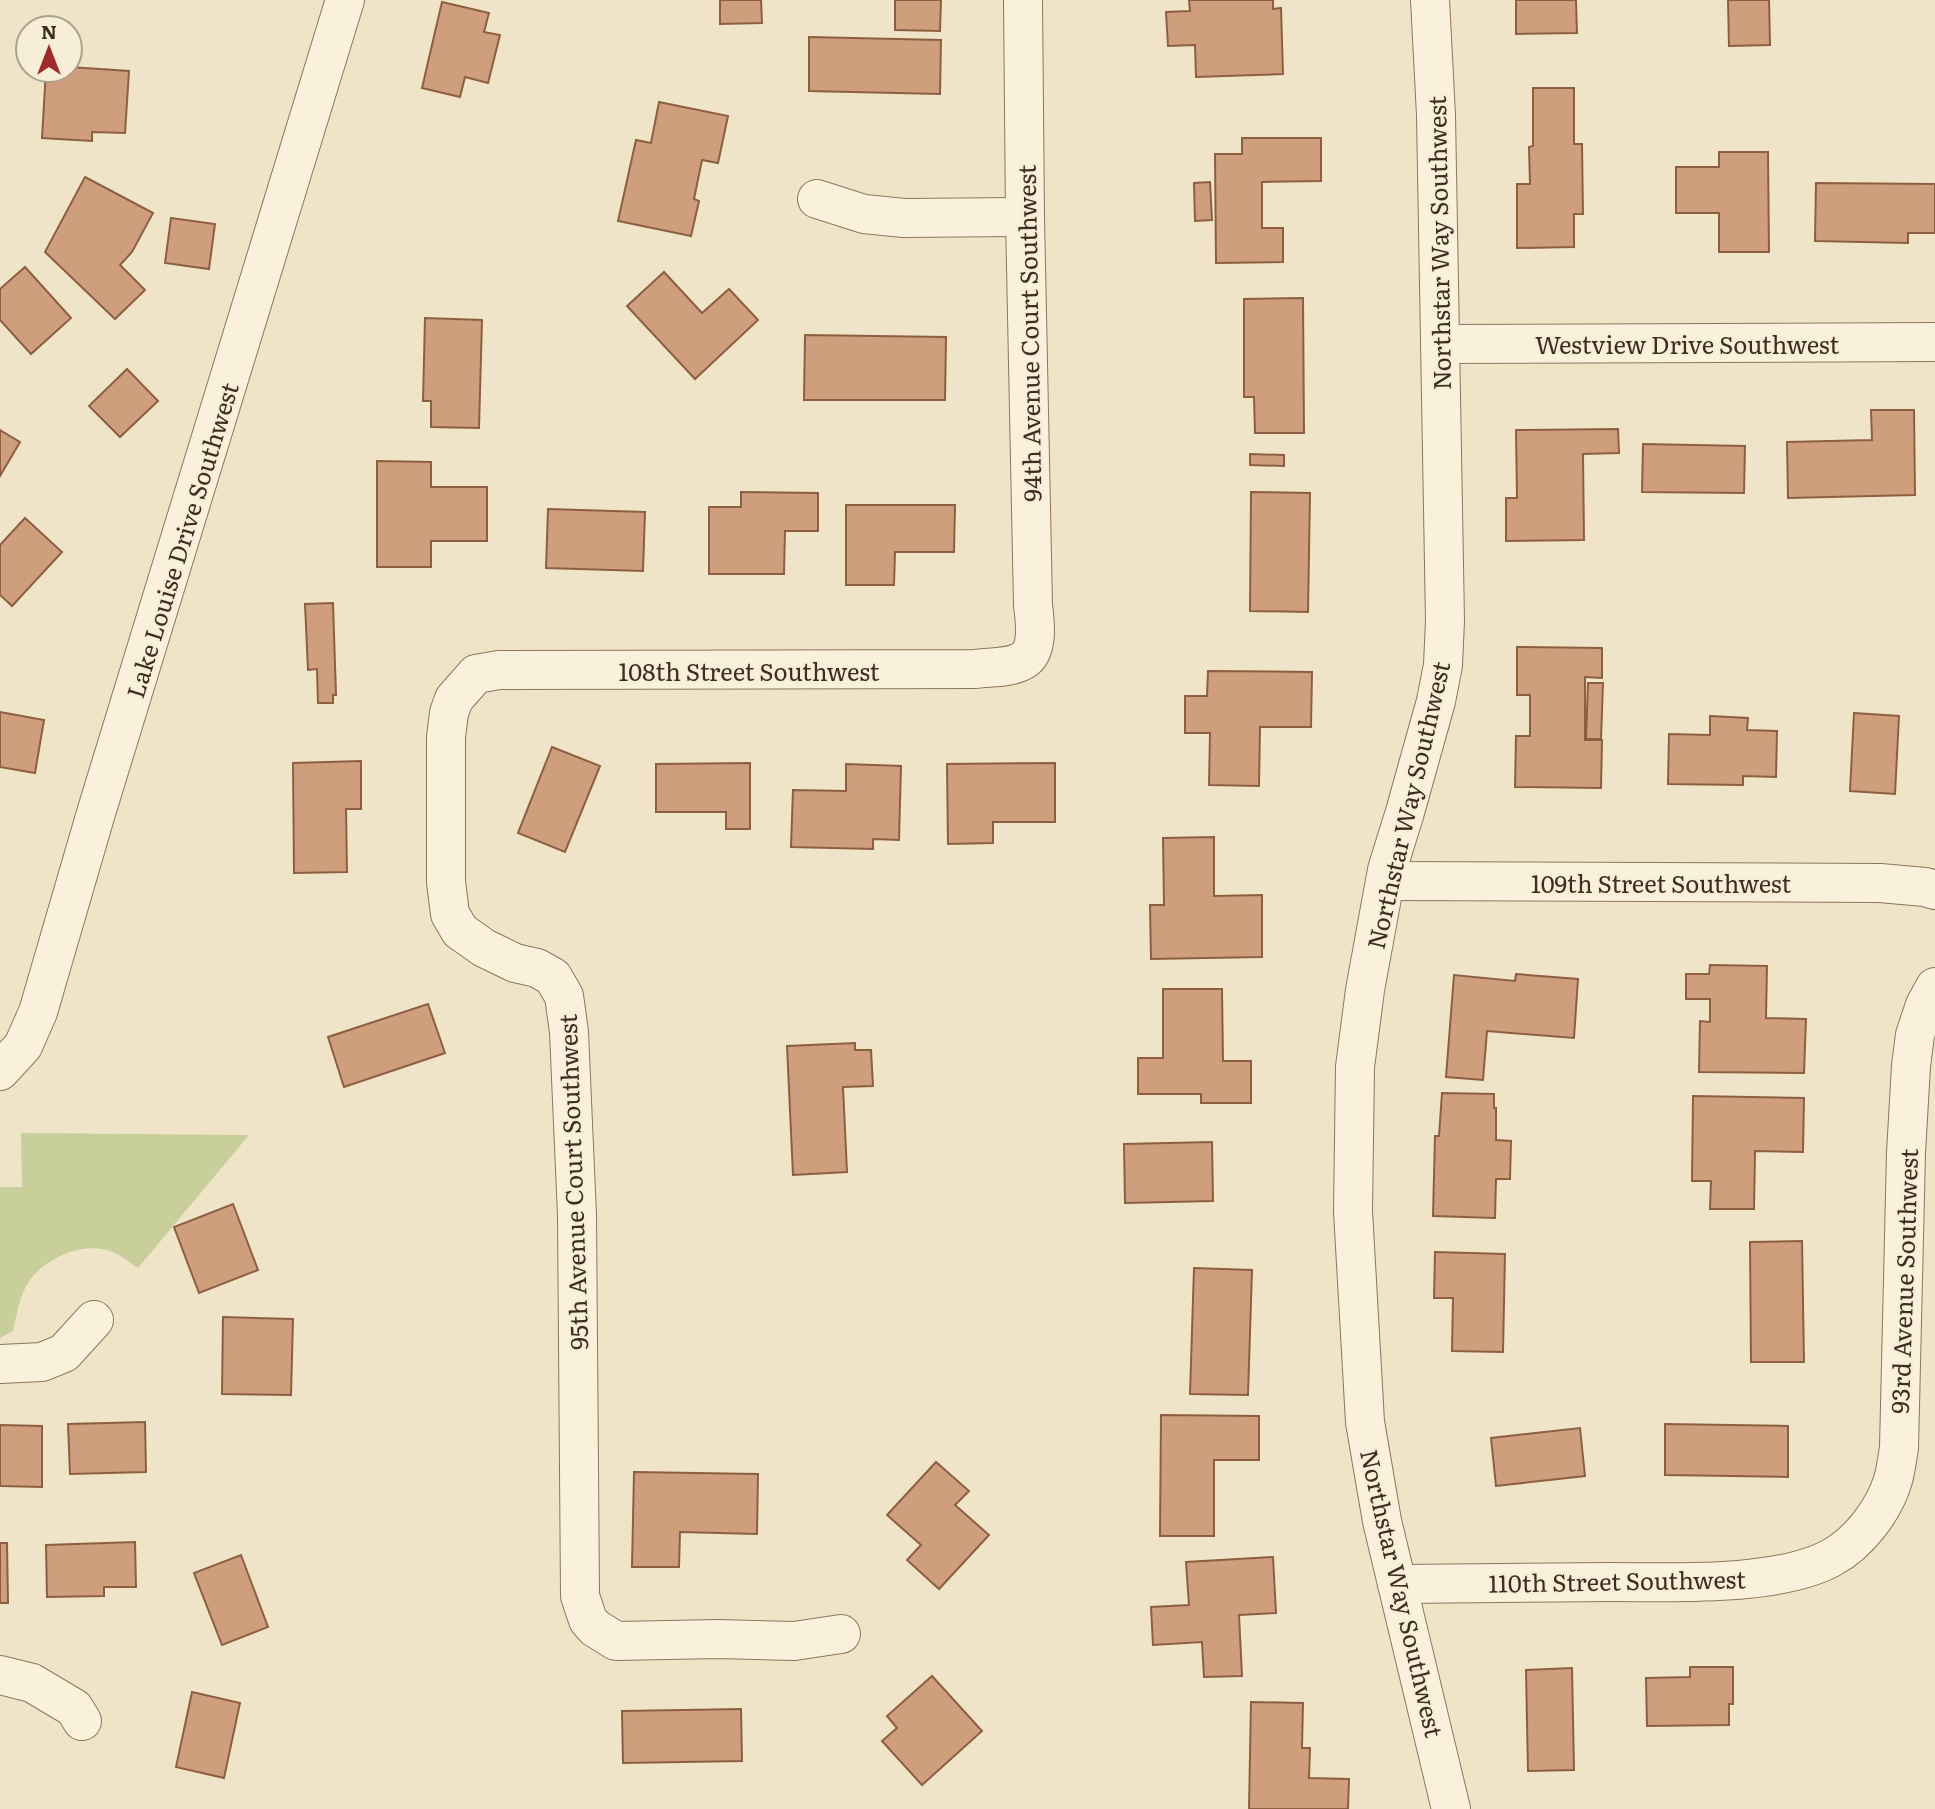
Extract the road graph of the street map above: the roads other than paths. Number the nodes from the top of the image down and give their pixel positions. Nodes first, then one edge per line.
1 (345, 0) edge
2 (1023, 0) edge
3 (1430, 0) edge
4 (817, 200) dead end
5 (1025, 217) junction
6 (1935, 342) edge
7 (1440, 344) junction
8 (1021, 662) joint
9 (476, 674) joint
10 (1386, 881) junction
11 (1935, 890) edge
12 (1935, 987) edge
13 (0, 1071) edge
14 (94, 1320) dead end
15 (0, 1364) edge
16 (1833, 1557) joint
17 (1397, 1584) junction
18 (841, 1634) dead end
19 (0, 1675) edge
20 (82, 1721) dead end
21 (1451, 1809) edge

1 - 13 street, Lake Louise Drive Southwest
2 - 5 street, 94th Avenue Court Southwest
3 - 7 street, Northstar Way Southwest
4 - 5 street
5 - 8 street, 94th Avenue Court Southwest
6 - 7 street, Westview Drive Southwest
7 - 10 street, Northstar Way Southwest
8 - 9 street, 108th Street Southwest
9 - 18 street, 95th Avenue Court Southwest
10 - 11 street, 109th Street Southwest
10 - 17 street, Northstar Way Southwest
12 - 16 street, 93rd Avenue Southwest
14 - 15 street
16 - 17 street, 110th Street Southwest
17 - 21 street, Northstar Way Southwest
19 - 20 street

